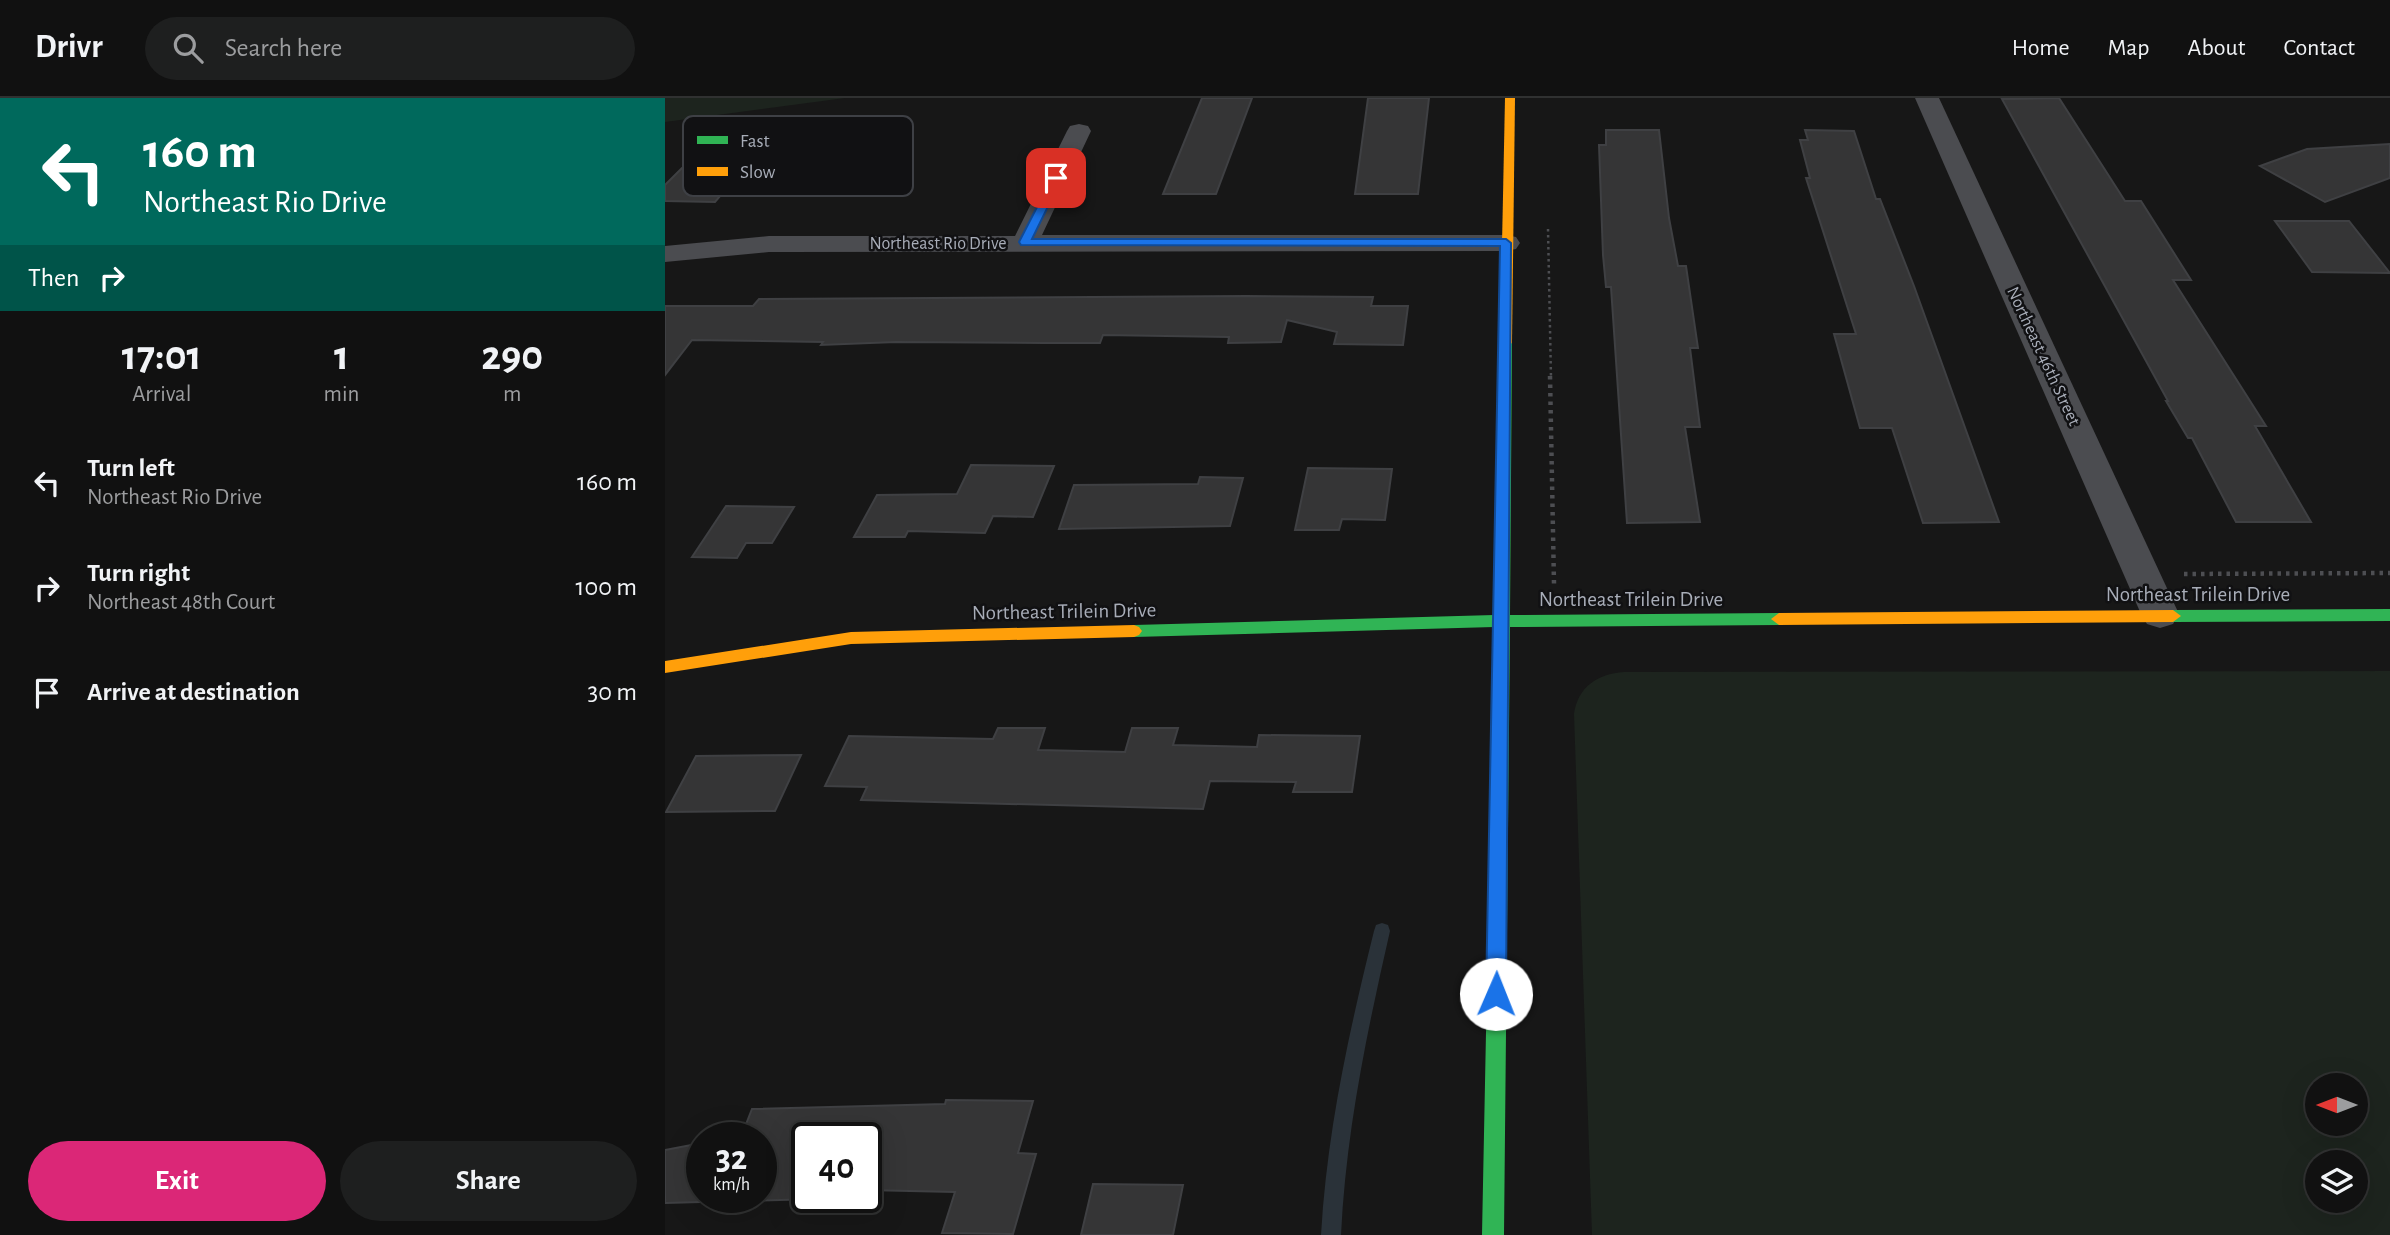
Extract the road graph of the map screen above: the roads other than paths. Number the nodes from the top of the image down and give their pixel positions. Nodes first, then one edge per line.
1 (1510, 98) edge
2 (1927, 98) edge
3 (1079, 131) dead end
4 (1025, 242) junction
5 (1506, 243) junction
6 (665, 254) edge
7 (2160, 614) junction
8 (2390, 615) edge
9 (1500, 621) junction
10 (665, 667) edge
11 (1493, 1235) edge

1 - 5 street
2 - 7 street, Northeast 46th Street
3 - 4 street
4 - 5 street, Northeast Rio Drive
4 - 6 street, Northeast Rio Drive
5 - 9 street
7 - 8 street, Northeast Trilein Drive
7 - 9 street, Northeast Trilein Drive
9 - 10 street, Northeast Trilein Drive
9 - 11 street

